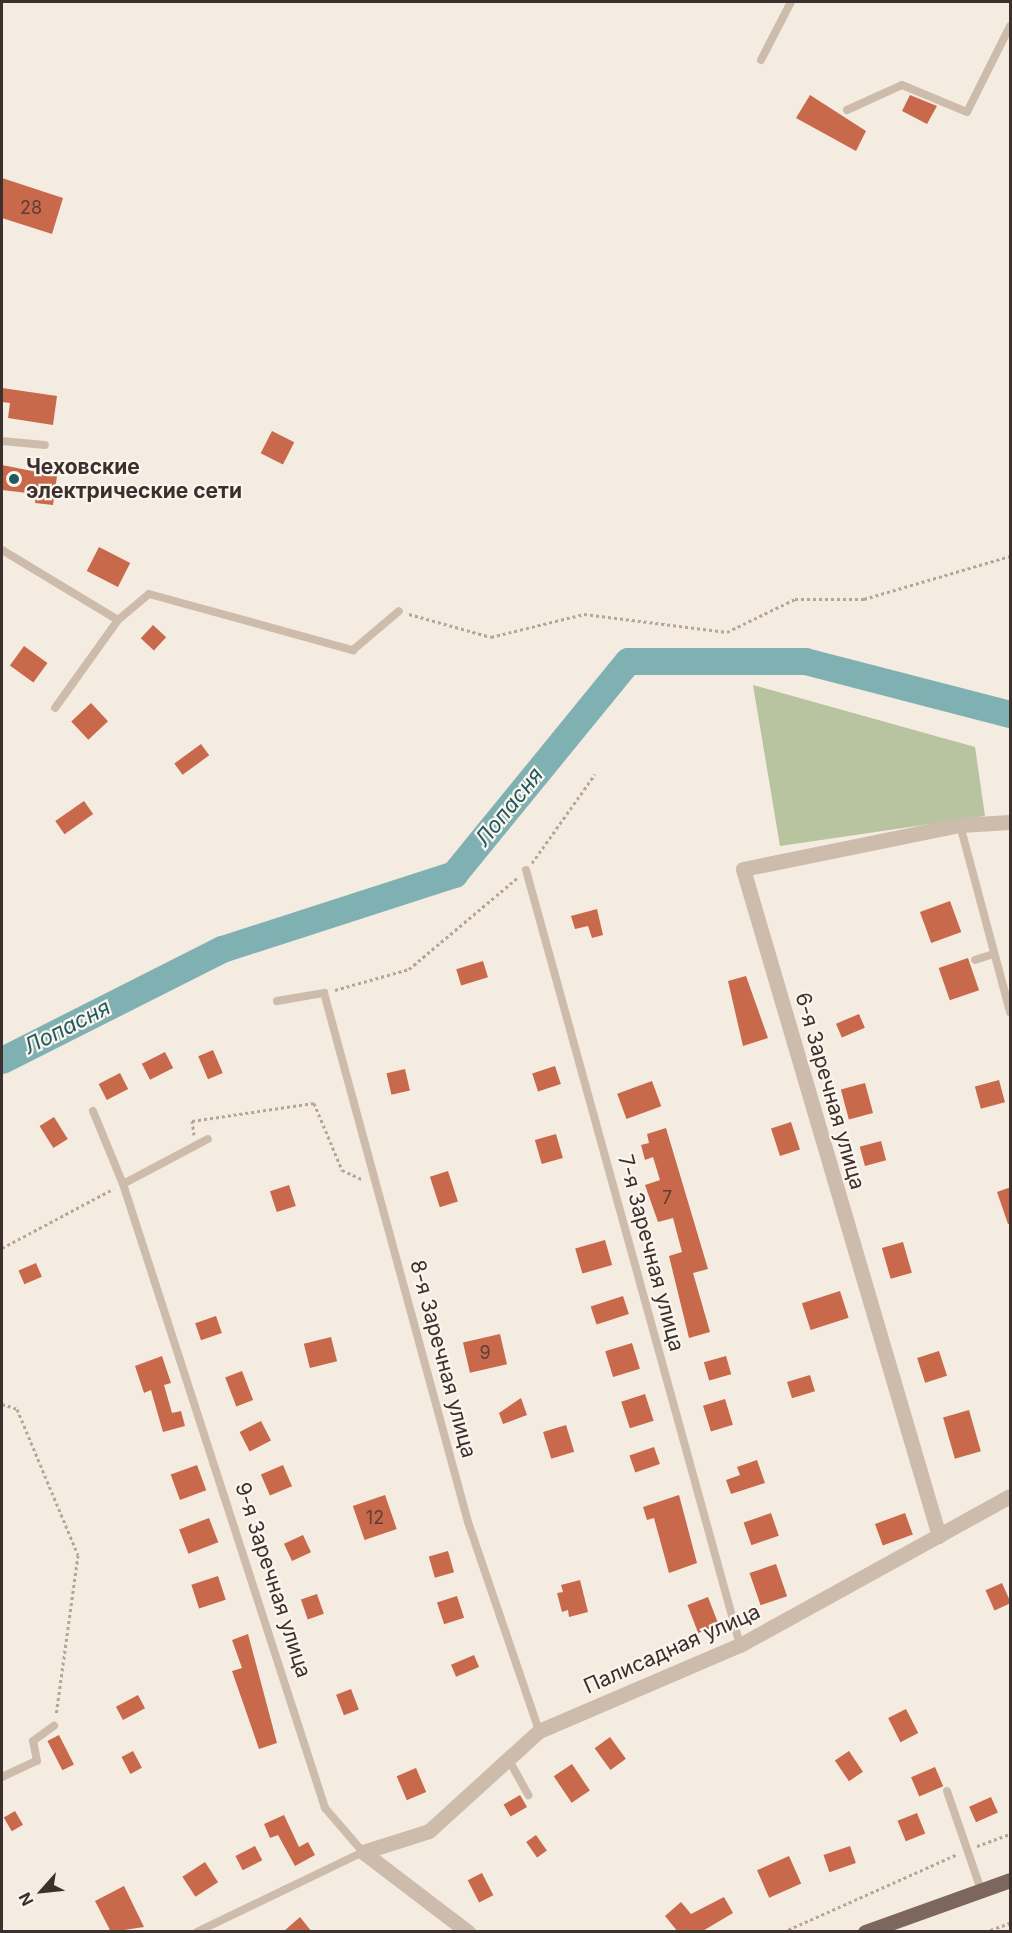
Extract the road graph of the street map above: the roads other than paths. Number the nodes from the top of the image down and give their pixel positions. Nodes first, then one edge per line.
1 (791, 2) edge
2 (1011, 26) edge
3 (761, 60) dead end
4 (847, 110) dead end
5 (2, 441) edge
6 (45, 445) dead end
7 (2, 550) edge
8 (399, 611) road end
9 (118, 620) junction
10 (55, 708) dead end
11 (1011, 822) edge
12 (960, 825) junction
13 (526, 870) road end
14 (994, 954) junction
15 (975, 960) dead end
16 (277, 1001) dead end
17 (1011, 1012) edge
18 (93, 1111) dead end
19 (208, 1140) dead end
20 (123, 1184) junction
21 (1011, 1496) edge
22 (939, 1536) junction
23 (740, 1645) junction
24 (54, 1726) road end
25 (538, 1731) junction
26 (510, 1762) junction
27 (2, 1777) edge
28 (947, 1791) dead end
29 (528, 1795) dead end
30 (363, 1852) junction
31 (1011, 1880) edge
32 (981, 1890) junction
33 (197, 1932) edge
34 (468, 1932) edge
35 (865, 1932) edge

1 - 3 lane
2 - 4 lane
5 - 6 lane
7 - 9 lane
8 - 9 lane
9 - 10 lane
11 - 12 street
12 - 14 lane
12 - 22 street, 6-я Заречная улица
13 - 23 lane, 7-я Заречная улица
14 - 15 lane
14 - 17 lane
16 - 25 lane, 8-я Заречная улица
18 - 20 lane, 9-я Заречная улица
19 - 20 lane
20 - 30 lane, 9-я Заречная улица
21 - 22 street, Палисадная улица
22 - 23 street, Палисадная улица
23 - 25 street, Палисадная улица
24 - 27 lane
25 - 26 street, Палисадная улица
26 - 29 lane
26 - 30 street, Палисадная улица
28 - 32 lane
30 - 33 lane
30 - 34 street, 9-я Заречная улица
31 - 32 main road
32 - 35 main road

